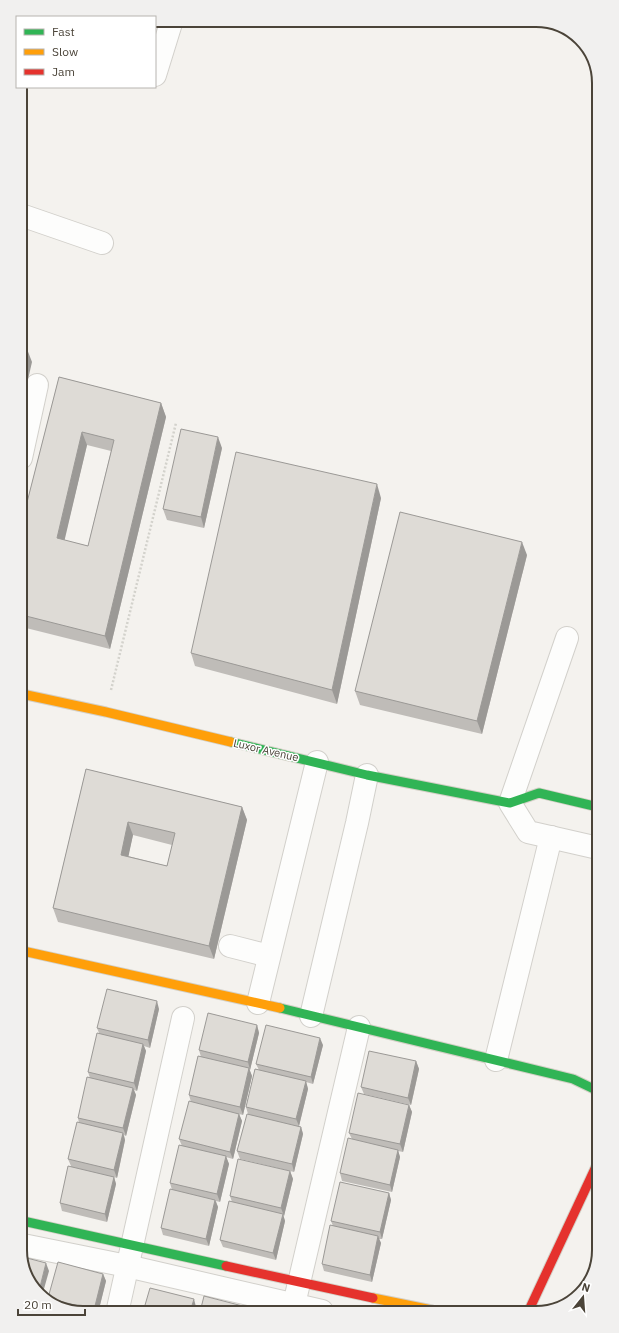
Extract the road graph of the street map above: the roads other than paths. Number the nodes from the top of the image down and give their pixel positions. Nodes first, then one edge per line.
1 (170, 27) edge
2 (156, 72) edge
3 (27, 217) edge
4 (102, 243) dead end
5 (37, 385) dead end
6 (27, 431) edge
7 (567, 638) dead end
8 (27, 695) edge
9 (317, 762) junction
10 (367, 775) junction
11 (510, 803) junction
12 (592, 806) edge
13 (551, 837) junction
14 (592, 847) edge
15 (230, 946) dead end
16 (27, 952) edge
17 (269, 956) junction
18 (258, 1003) junction
19 (311, 1016) junction
20 (183, 1018) dead end
21 (359, 1027) junction
22 (496, 1060) junction
23 (592, 1088) edge
24 (592, 1175) edge
25 (27, 1222) edge
26 (132, 1245) junction
27 (27, 1247) edge
28 (127, 1266) junction
29 (299, 1282) junction
30 (118, 1306) edge
31 (285, 1306) edge
32 (293, 1306) edge
33 (413, 1306) edge
34 (531, 1306) edge

1 - 2 street
3 - 4 street
5 - 6 street
7 - 11 street
8 - 9 street, Luxor Avenue
9 - 10 street, Luxor Avenue
9 - 17 street
10 - 11 street, Luxor Avenue
10 - 19 street
11 - 12 street
11 - 13 street
13 - 14 street
13 - 22 street
15 - 17 street
16 - 18 street
17 - 18 street
18 - 19 street
19 - 21 street
20 - 26 street
21 - 22 street
21 - 29 street
22 - 23 street
24 - 34 street
25 - 26 street
26 - 28 street
26 - 29 street
27 - 28 street
28 - 30 street
28 - 31 street
29 - 32 street
29 - 33 street

